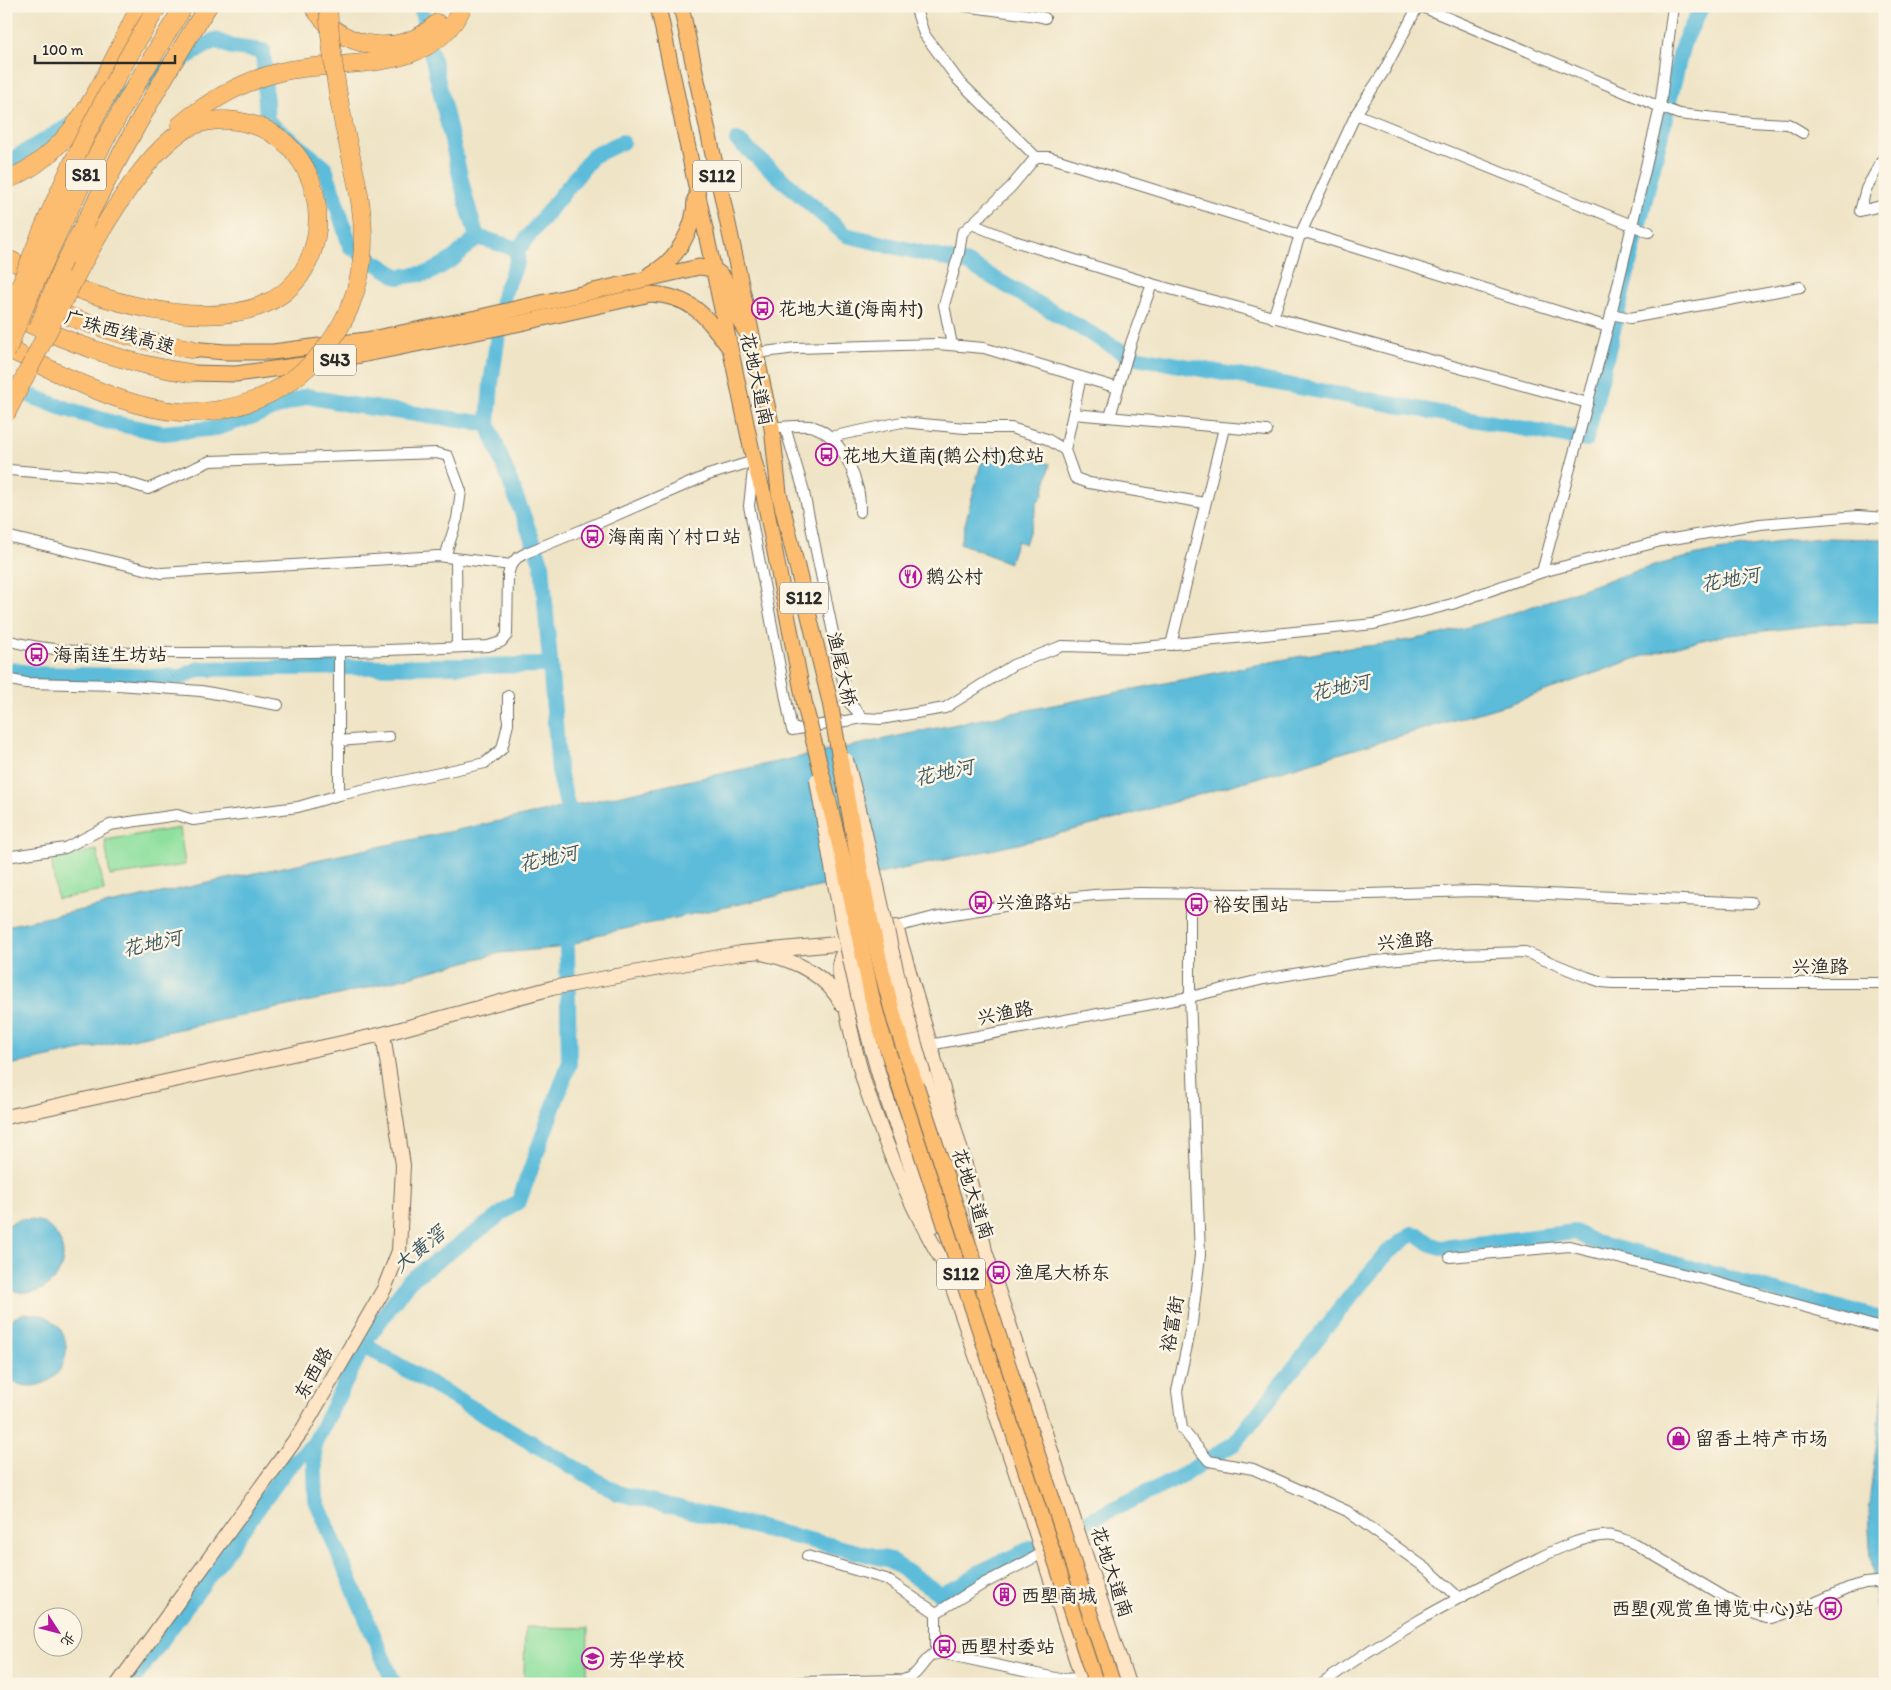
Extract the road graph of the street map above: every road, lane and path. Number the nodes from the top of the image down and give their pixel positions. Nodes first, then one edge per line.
1 (140, 6) edge
2 (158, 6) edge
3 (184, 6) edge
4 (208, 6) edge
5 (313, 6) edge
6 (328, 6) edge
7 (449, 6) edge
8 (462, 6) edge
9 (658, 6) edge
10 (681, 6) edge
11 (915, 6) edge
12 (964, 6) edge
13 (1419, 6) edge
14 (1673, 6) edge
15 (1045, 18) dead end
16 (1660, 107) junction
17 (1356, 114) junction
18 (1803, 133) dead end
19 (1885, 155) edge
20 (1036, 157) junction
21 (6, 180) edge
22 (696, 183) junction
23 (1885, 206) edge
24 (972, 224) junction
25 (1631, 226) junction
26 (1650, 232) dead end
27 (1300, 235) junction
28 (6, 258) edge
29 (80, 268) junction
30 (714, 270) junction
31 (633, 282) junction
32 (1152, 284) junction
33 (1800, 286) dead end
34 (6, 289) edge
35 (6, 313) edge
36 (1611, 314) junction
37 (520, 316) junction
38 (1273, 318) junction
39 (6, 323) edge
40 (477, 325) junction
41 (1608, 327) junction
42 (952, 345) junction
43 (6, 348) edge
44 (191, 349) joint
45 (731, 349) junction
46 (755, 349) junction
47 (6, 353) edge
48 (190, 373) joint
49 (1081, 377) junction
50 (1118, 388) junction
51 (1588, 403) junction
52 (6, 407) edge
53 (6, 414) edge
54 (1073, 414) junction
55 (1110, 417) junction
56 (779, 427) junction
57 (1224, 428) junction
58 (1267, 431) dead end
59 (830, 437) junction
60 (1065, 450) junction
61 (754, 461) junction
62 (6, 468) edge
63 (779, 493) joint
64 (1205, 503) junction
65 (860, 512) dead end
66 (1885, 518) edge
67 (6, 536) edge
68 (445, 557) junction
69 (456, 558) junction
70 (514, 561) junction
71 (1542, 572) junction
72 (6, 640) edge
73 (1171, 645) junction
74 (457, 648) junction
75 (339, 656) junction
76 (6, 679) edge
77 (508, 696) dead end
78 (830, 702) junction
79 (278, 705) dead end
80 (805, 706) junction
81 (862, 718) junction
82 (389, 737) dead end
83 (338, 741) junction
84 (339, 795) junction
85 (858, 856) joint
86 (6, 857) edge
87 (1190, 893) junction
88 (1752, 903) dead end
89 (896, 926) junction
90 (854, 940) junction
91 (741, 953) junction
92 (1885, 983) edge
93 (1190, 997) junction
94 (849, 1018) junction
95 (383, 1034) junction
96 (930, 1045) junction
97 (6, 1117) edge
98 (985, 1251) junction
99 (1450, 1257) dead end
100 (946, 1265) junction
101 (1883, 1329) edge
102 (1043, 1553) junction
103 (807, 1556) dead end
104 (1885, 1581) edge
105 (1459, 1598) junction
106 (936, 1613) junction
107 (936, 1653) junction
108 (1122, 1665) junction
109 (1087, 1682) edge
110 (118, 1684) edge
111 (782, 1684) edge
112 (1113, 1684) edge
113 (1128, 1684) edge
114 (1322, 1684) edge

1 - 21 highway
2 - 39 highway, bridge
3 - 47 highway, S81, bridge
4 - 52 highway, S81, bridge
5 - 7 highway
6 - 43 highway, bridge
8 - 29 highway
9 - 22 main road, 花地大道南 / S112
10 - 46 main road, 花地大道南 / S112
11 - 20 street
12 - 15 street
13 - 16 street
13 - 17 street
14 - 16 street
16 - 18 street
16 - 25 street
17 - 25 street
17 - 27 street
19 - 23 street
20 - 24 street
20 - 27 street
22 - 30 main road, 花地大道南 / S112
22 - 31 main road
24 - 32 street
24 - 42 street
25 - 26 street
25 - 36 street
27 - 38 street
27 - 41 street
28 - 29 highway
29 - 53 highway, bridge
30 - 31 main road, S43
30 - 45 main road, 花地大道南
30 - 46 main road
31 - 37 main road, S43
32 - 38 street
32 - 50 street
33 - 36 street
34 - 44 highway, 广珠西线高速 / S43
35 - 48 highway, 广珠西线高速 / S43
36 - 41 street
37 - 40 main road, 广珠西线高速 / S43
37 - 45 main road, S43
38 - 51 street
40 - 44 main road, 广珠西线高速 / S43
40 - 48 main road, 广珠西线高速 / S43
41 - 51 street
42 - 46 street
42 - 49 street
45 - 46 main road
45 - 61 main road, 花地大道南 / S112
46 - 56 main road, 花地大道南 / S112
49 - 50 street
49 - 54 street
50 - 55 street
51 - 71 street
54 - 55 street
54 - 60 street
55 - 57 street
56 - 59 street
56 - 63 main road, 花地大道南 / S112
56 - 81 street
57 - 58 street
57 - 64 street
59 - 60 street
59 - 65 street
60 - 64 street
61 - 70 street
61 - 80 main road, 花地大道南 / S112
61 - 81 street
62 - 68 street
63 - 78 main road, 渔尾大桥 / S112
64 - 73 street
66 - 71 street
67 - 68 street
68 - 69 street
69 - 70 street
69 - 74 street
70 - 74 street
71 - 73 street
72 - 75 street
73 - 81 street
74 - 75 street
75 - 83 street
76 - 79 street
77 - 84 street
78 - 85 main road, 渔尾大桥 / S112, bridge
78 - 98 street, bridge
80 - 100 street, bridge
80 - 109 main road, 花地大道南 / S112, bridge
82 - 83 street
83 - 84 street
84 - 86 street
85 - 112 main road, 花地大道南 / S112, bridge
87 - 88 street
87 - 89 street
87 - 93 street, 裕富街
89 - 90 street
89 - 96 street, 花地大道南
90 - 91 street
90 - 94 street
91 - 94 street
91 - 95 street
92 - 93 street, 兴渔路
93 - 96 street, 兴渔路
93 - 105 street, 裕富街
94 - 100 street
95 - 97 street
95 - 110 street, 东西路
96 - 98 street, 花地大道南
98 - 108 street, 花地大道南
99 - 101 street
100 - 102 street
102 - 106 street
102 - 109 street
103 - 106 street
104 - 105 street
105 - 114 street
106 - 107 street
107 - 109 street
107 - 111 street
108 - 109 street
108 - 113 street, 花地大道南

